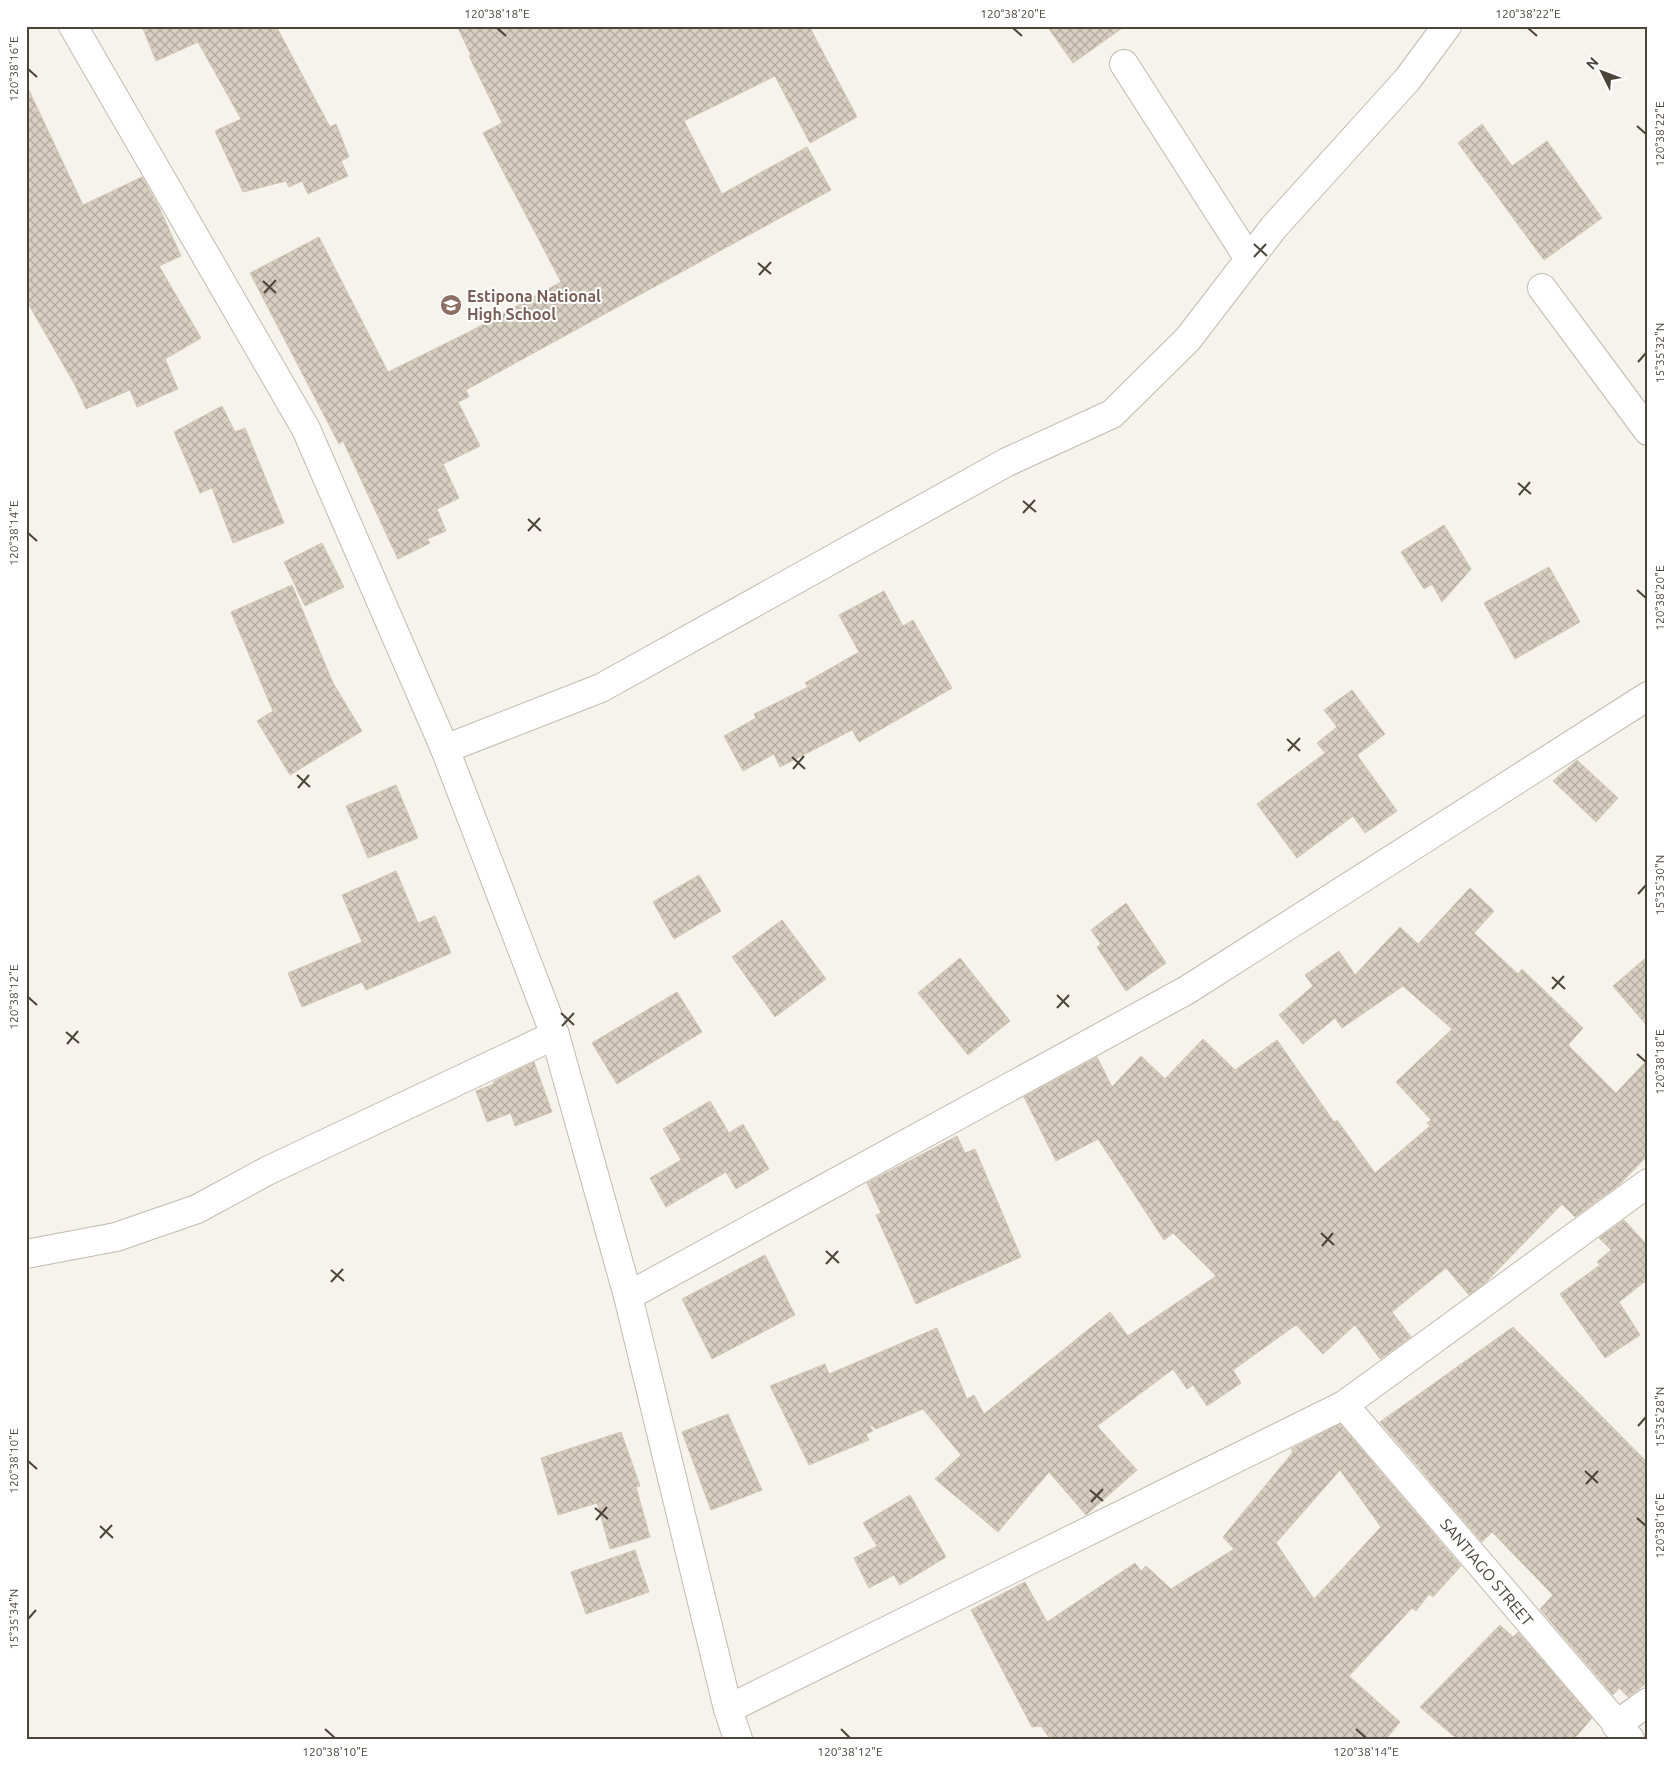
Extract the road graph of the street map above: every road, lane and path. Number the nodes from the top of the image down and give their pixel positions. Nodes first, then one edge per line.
1 (73, 26) edge
2 (1447, 26) edge
3 (1124, 64) dead end
4 (1250, 259) junction
5 (1542, 288) dead end
6 (1648, 431) edge
7 (1648, 696) edge
8 (445, 749) junction
9 (555, 1035) junction
10 (1648, 1182) edge
11 (26, 1254) edge
12 (628, 1296) junction
13 (1344, 1405) junction
14 (1648, 1702) edge
15 (728, 1709) junction
16 (1623, 1732) edge
17 (738, 1739) edge

1 - 8 street
2 - 4 street
3 - 4 street
4 - 8 street
5 - 6 street
7 - 12 street
8 - 9 street
9 - 11 street
9 - 12 street
10 - 13 street
12 - 15 street
13 - 15 street
13 - 16 street, SANTIAGO STREET
14 - 16 street
15 - 17 street

